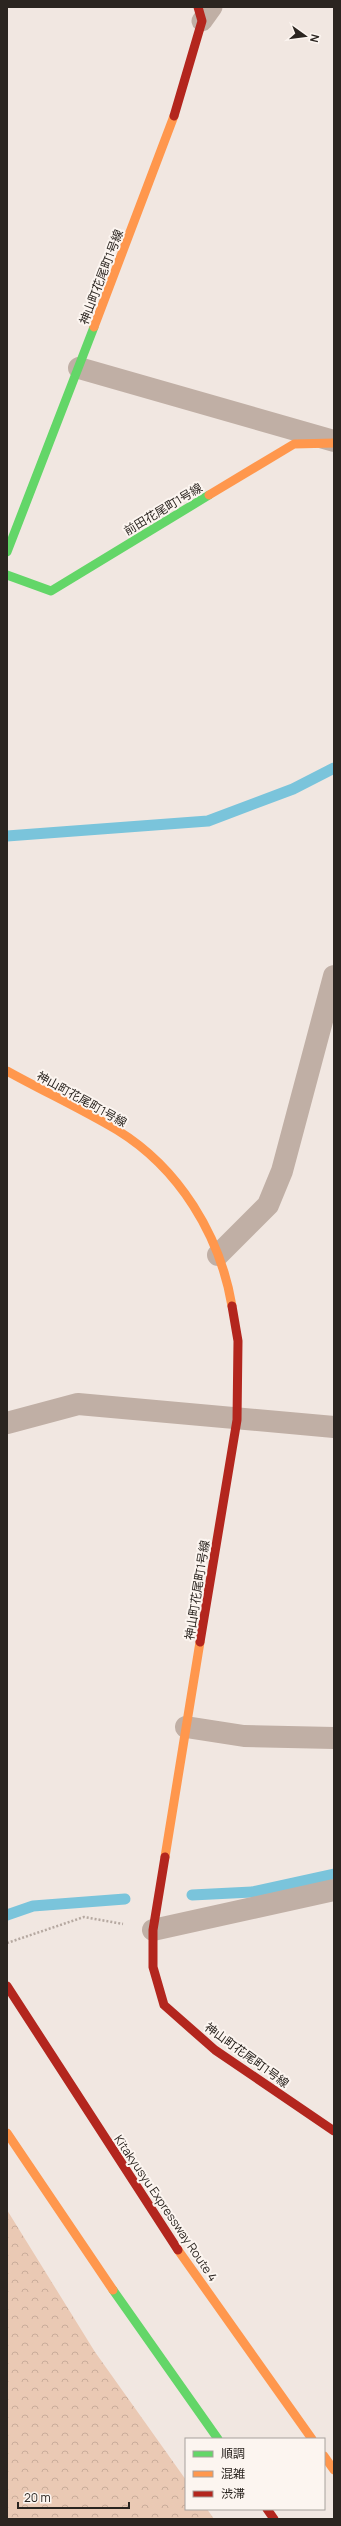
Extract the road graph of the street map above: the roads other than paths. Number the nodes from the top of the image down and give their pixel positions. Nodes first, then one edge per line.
1 (204, 12) edge
2 (79, 368) junction
3 (334, 442) edge
4 (7, 552) edge
5 (7, 575) edge
6 (334, 976) edge
7 (7, 1071) edge
8 (218, 1255) junction
9 (237, 1420) junction
10 (7, 1424) edge
11 (334, 1427) edge
12 (186, 1727) junction
13 (334, 1738) edge
14 (334, 1890) edge
15 (153, 1930) junction
16 (7, 1986) edge
17 (334, 2131) edge
18 (7, 2133) edge
19 (217, 2438) edge
20 (311, 2438) edge
21 (325, 2457) edge
22 (334, 2470) edge
23 (268, 2510) edge
24 (274, 2519) edge

1 - 2 main road, 神山町花尾町1号線
2 - 3 street
2 - 4 main road, 神山町花尾町1号線
3 - 5 main road, 前田花尾町1号線
6 - 8 street
7 - 8 main road, 神山町花尾町1号線
8 - 9 main road, 神山町花尾町1号線
9 - 10 street
9 - 11 street
9 - 12 main road, 神山町花尾町1号線
12 - 13 street
12 - 15 main road, 神山町花尾町1号線
14 - 15 street
15 - 17 main road, 神山町花尾町1号線
16 - 20 main road, Kitakyusyu Expressway Route 4
18 - 19 main road
21 - 22 main road
23 - 24 main road

